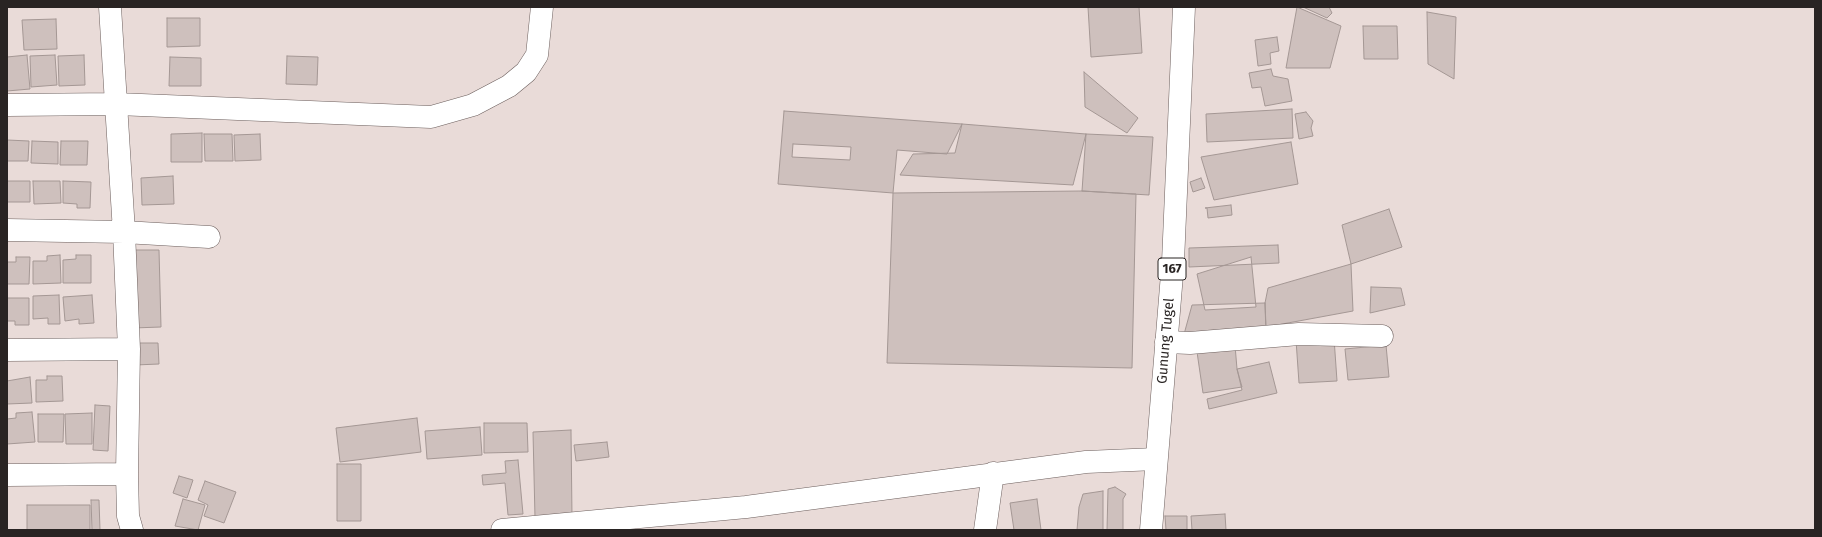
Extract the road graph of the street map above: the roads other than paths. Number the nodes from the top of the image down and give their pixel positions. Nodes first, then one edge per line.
1 (110, 7) edge
2 (542, 7) edge
3 (1184, 7) edge
4 (117, 104) junction
5 (7, 105) edge
6 (7, 230) edge
7 (124, 232) junction
8 (209, 237) dead end
9 (1382, 336) dead end
10 (1166, 342) junction
11 (130, 349) junction
12 (7, 350) edge
13 (1156, 459) junction
14 (993, 473) junction
15 (127, 474) junction
16 (7, 475) edge
17 (132, 530) edge
18 (502, 530) edge
19 (985, 530) edge
20 (1151, 530) edge

1 - 4 street
2 - 4 street
3 - 10 street, Gunung Tugel / 167
4 - 5 street
4 - 7 street
6 - 7 street
7 - 8 street
7 - 11 street
9 - 10 street
10 - 13 street, Gunung Tugel / 167
11 - 12 street
11 - 15 street
13 - 14 street
13 - 20 street, Gunung Tugel / 167
14 - 18 street
14 - 19 street
15 - 16 street
15 - 17 street

